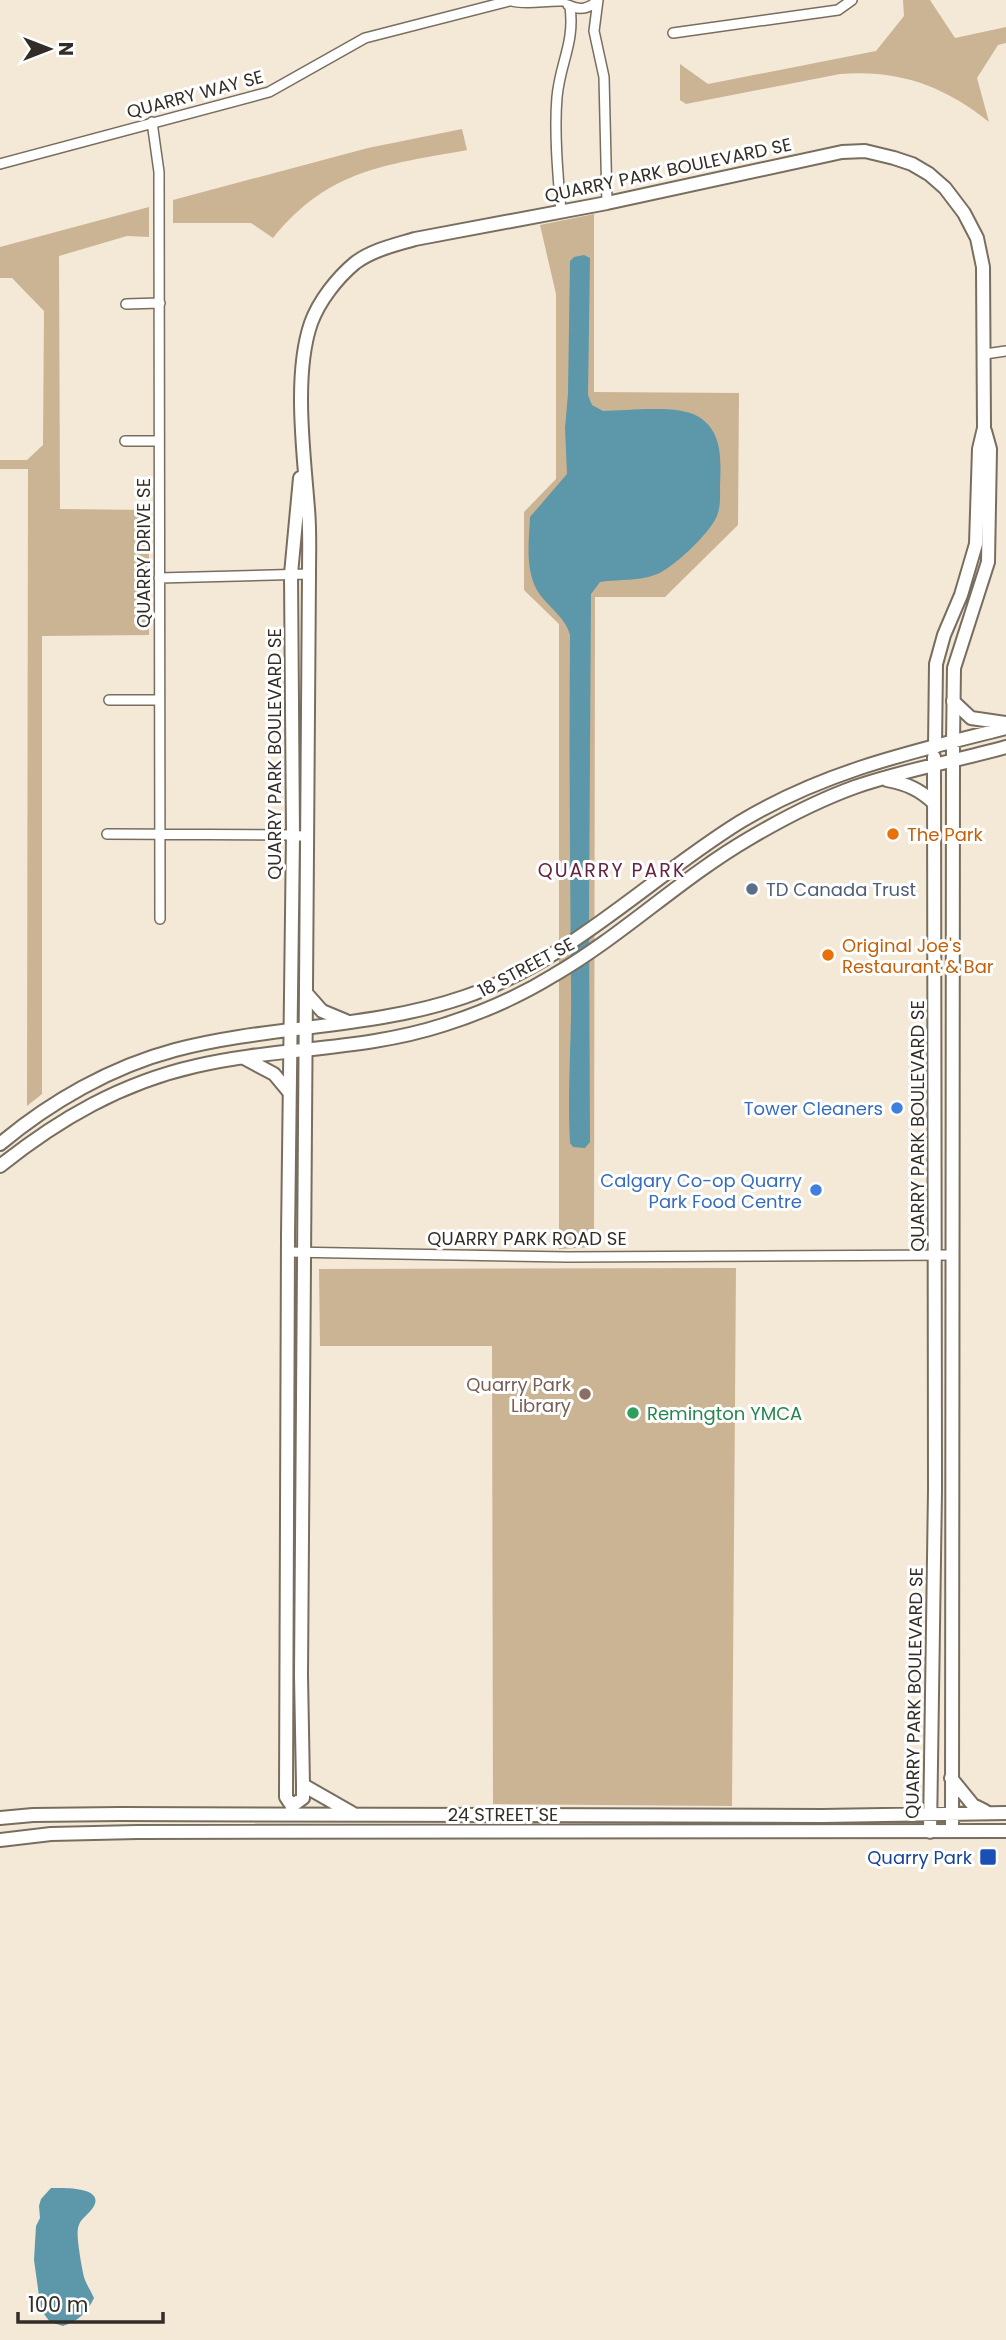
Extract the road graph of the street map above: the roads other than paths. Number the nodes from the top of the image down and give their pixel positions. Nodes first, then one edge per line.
1 (512, 0) edge
2 (598, 0) edge
3 (852, 0) edge
4 (565, 3) edge
5 (673, 33) dead end
6 (152, 122) junction
7 (0, 164) edge
8 (607, 203) junction
9 (561, 211) junction
10 (160, 303) junction
11 (126, 304) dead end
12 (1006, 351) edge
13 (985, 354) junction
14 (984, 428) junction
15 (159, 441) junction
16 (125, 442) dead end
17 (302, 457) junction
18 (291, 574) junction
19 (309, 574) junction
20 (159, 578) junction
21 (109, 700) dead end
22 (159, 700) junction
23 (953, 701) junction
24 (1006, 725) edge
25 (953, 742) junction
26 (935, 747) junction
27 (1006, 747) edge
28 (953, 761) junction
29 (934, 766) junction
30 (883, 779) junction
31 (934, 803) junction
32 (107, 834) dead end
33 (158, 835) junction
34 (293, 835) junction
35 (308, 837) junction
36 (160, 919) dead end
37 (307, 994) junction
38 (354, 1023) junction
39 (307, 1028) junction
40 (290, 1032) junction
41 (305, 1050) junction
42 (291, 1052) junction
43 (244, 1058) junction
44 (289, 1092) junction
45 (0, 1144) edge
46 (0, 1166) edge
47 (288, 1252) junction
48 (304, 1252) junction
49 (934, 1255) junction
50 (953, 1255) junction
51 (287, 1479) junction
52 (303, 1479) junction
53 (951, 1778) junction
54 (303, 1785) junction
55 (292, 1810) junction
56 (930, 1813) junction
57 (952, 1813) junction
58 (991, 1813) junction
59 (1006, 1813) edge
60 (355, 1815) junction
61 (0, 1818) edge
62 (952, 1831) junction
63 (1006, 1831) edge
64 (930, 1832) junction
65 (0, 1840) edge

1 - 4 street, QUARRY WAY SE
1 - 6 street, QUARRY WAY SE
2 - 4 street, QUARRY WAY SE
2 - 8 street
3 - 5 street
4 - 9 street
6 - 7 street, QUARRY WAY SE
6 - 10 street, QUARRY DRIVE SE
8 - 9 main road, QUARRY PARK BOULEVARD SE
8 - 13 main road, QUARRY PARK BOULEVARD SE
9 - 17 main road, QUARRY PARK BOULEVARD SE
10 - 11 street
10 - 15 street, QUARRY DRIVE SE
12 - 13 street
13 - 14 main road, QUARRY PARK BOULEVARD SE
14 - 23 main road, QUARRY PARK BOULEVARD SE
14 - 26 main road, QUARRY PARK BOULEVARD SE
15 - 16 street
15 - 20 street, QUARRY DRIVE SE
17 - 18 main road, QUARRY PARK BOULEVARD SE
17 - 19 main road, QUARRY PARK BOULEVARD SE
18 - 19 street
18 - 20 street
18 - 34 main road, QUARRY PARK BOULEVARD SE
19 - 35 main road, QUARRY PARK BOULEVARD SE
20 - 22 street, QUARRY DRIVE SE
21 - 22 street
22 - 33 street, QUARRY DRIVE SE
23 - 24 main road
23 - 25 main road, QUARRY PARK BOULEVARD SE
24 - 25 main road, 18 STREET SE
25 - 26 main road, 18 STREET SE
25 - 28 main road, QUARRY PARK BOULEVARD SE
26 - 29 main road, QUARRY PARK BOULEVARD SE
26 - 38 main road, 18 STREET SE
27 - 28 main road, 18 STREET SE
28 - 29 main road, 18 STREET SE
28 - 50 main road, QUARRY PARK BOULEVARD SE
29 - 30 main road, 18 STREET SE
29 - 31 main road, QUARRY PARK BOULEVARD SE
30 - 31 main road
30 - 41 main road, 18 STREET SE
31 - 49 main road, QUARRY PARK BOULEVARD SE
32 - 33 street
33 - 34 street
33 - 36 street, QUARRY DRIVE SE
34 - 35 street
34 - 40 main road, QUARRY PARK BOULEVARD SE
35 - 37 main road, QUARRY PARK BOULEVARD SE
37 - 38 main road
37 - 39 main road, QUARRY PARK BOULEVARD SE
38 - 39 main road, 18 STREET SE
39 - 40 main road, 18 STREET SE
39 - 41 main road, QUARRY PARK BOULEVARD SE
40 - 42 main road, QUARRY PARK BOULEVARD SE
40 - 45 main road, 18 STREET SE
41 - 42 main road, 18 STREET SE
41 - 48 main road
42 - 43 main road, 18 STREET SE
42 - 44 main road
43 - 44 main road
43 - 46 main road, 18 STREET SE
44 - 47 main road
47 - 48 street, QUARRY PARK ROAD SE
47 - 51 main road
48 - 49 street, QUARRY PARK ROAD SE
48 - 52 main road
49 - 50 street, QUARRY PARK ROAD SE
49 - 56 main road, QUARRY PARK BOULEVARD SE
50 - 53 main road, QUARRY PARK BOULEVARD SE
51 - 52 main road
51 - 55 main road
52 - 54 main road
53 - 57 main road, QUARRY PARK BOULEVARD SE
53 - 58 main road
54 - 55 main road
54 - 60 main road
55 - 60 main road, 24 STREET SE
55 - 61 main road, 24 STREET SE
56 - 57 main road, 24 STREET SE
56 - 60 main road, 24 STREET SE
56 - 64 main road, QUARRY PARK BOULEVARD SE
57 - 58 main road, 24 STREET SE
57 - 62 main road, QUARRY PARK BOULEVARD SE
58 - 59 main road, 24 STREET SE
62 - 63 main road, 24 STREET SE
62 - 64 main road, 24 STREET SE
64 - 65 main road, 24 STREET SE

